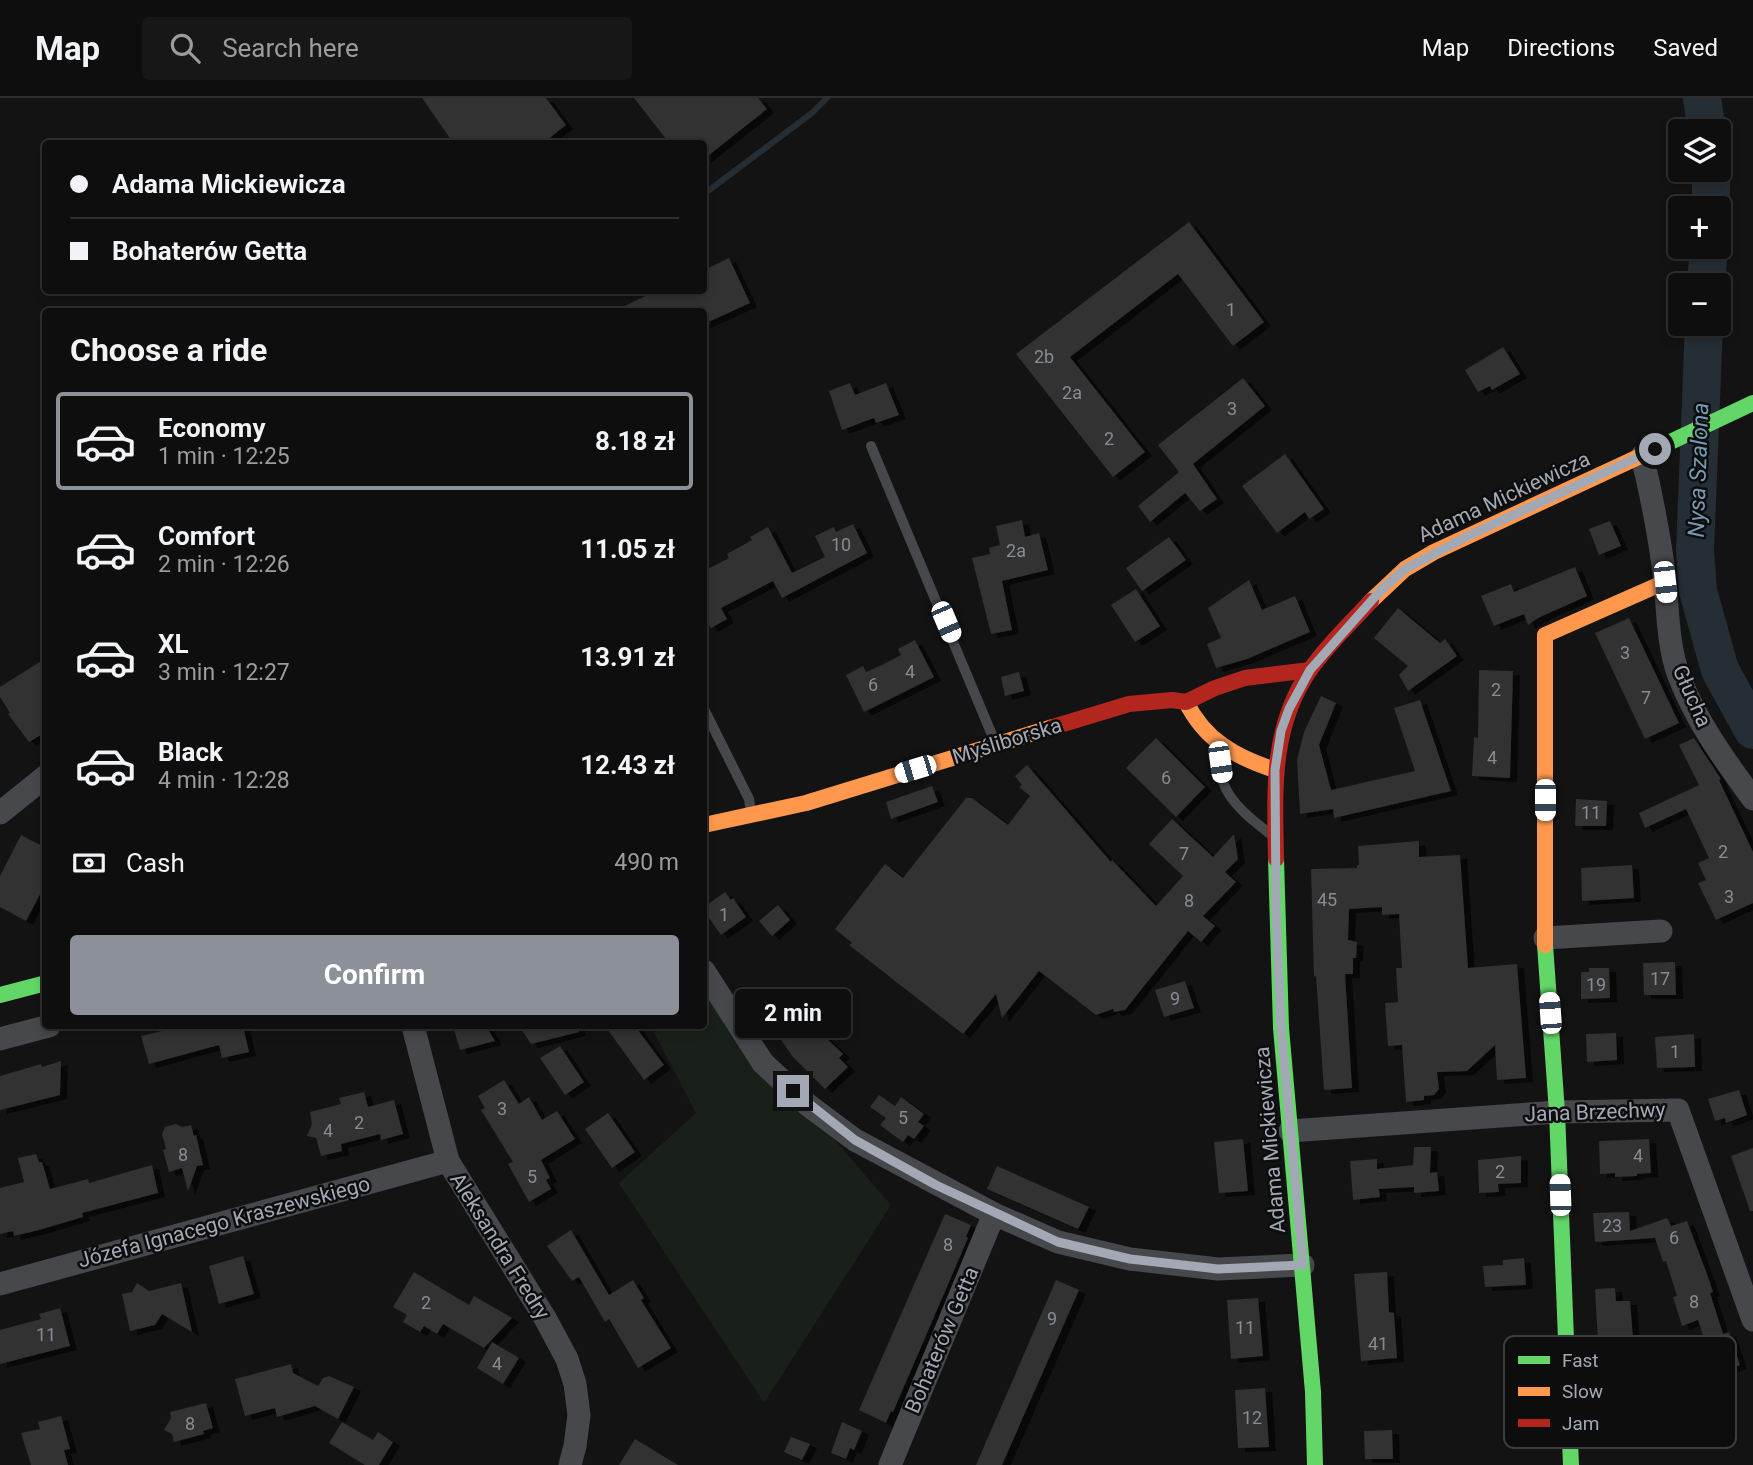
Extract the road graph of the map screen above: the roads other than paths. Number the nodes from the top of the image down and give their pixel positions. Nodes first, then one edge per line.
1 (1753, 403) edge
2 (871, 446) dead end
3 (1649, 453) junction
4 (1665, 582) junction
5 (1310, 670) junction
6 (1186, 702) junction
7 (707, 715) edge
8 (1217, 743) junction
9 (996, 745) junction
10 (1275, 770) junction
11 (42, 779) edge
12 (1753, 799) edge
13 (0, 813) edge
14 (751, 815) junction
15 (707, 824) edge
16 (1275, 837) junction
17 (1661, 931) dead end
18 (1545, 938) junction
19 (707, 976) edge
20 (42, 984) edge
21 (0, 995) edge
22 (42, 1028) edge
23 (414, 1029) edge
24 (0, 1039) edge
25 (1557, 1112) junction
26 (1290, 1130) junction
27 (448, 1161) junction
28 (994, 1214) junction
29 (1303, 1265) junction
30 (0, 1284) edge
31 (1753, 1320) edge
32 (1566, 1336) edge
33 (570, 1465) edge
34 (890, 1465) edge
35 (1315, 1465) edge

1 - 3 street, Adama Mickiewicza
2 - 9 lane
3 - 4 street, Głucha
3 - 5 street, Adama Mickiewicza
4 - 12 street, Głucha
4 - 18 street
5 - 6 street, Myśliborska
5 - 10 street, Adama Mickiewicza
6 - 8 street
6 - 9 street, Myśliborska
7 - 14 lane
8 - 10 street
8 - 16 lane
9 - 14 street, Myśliborska
10 - 16 street, Adama Mickiewicza
11 - 13 street
14 - 15 street, Myśliborska
16 - 26 street, Adama Mickiewicza
17 - 18 street
18 - 25 street
19 - 28 street
20 - 21 street
22 - 24 street
23 - 27 street, Aleksandra Fredry
25 - 26 street, Jana Brzechwy
25 - 31 street, Jana Brzechwy
25 - 32 street
26 - 29 street, Adama Mickiewicza
27 - 30 street, Józefa Ignacego Kraszewskiego
27 - 33 street, Aleksandra Fredry
28 - 29 street
28 - 34 street, Bohaterów Getta
29 - 35 street, Adama Mickiewicza

